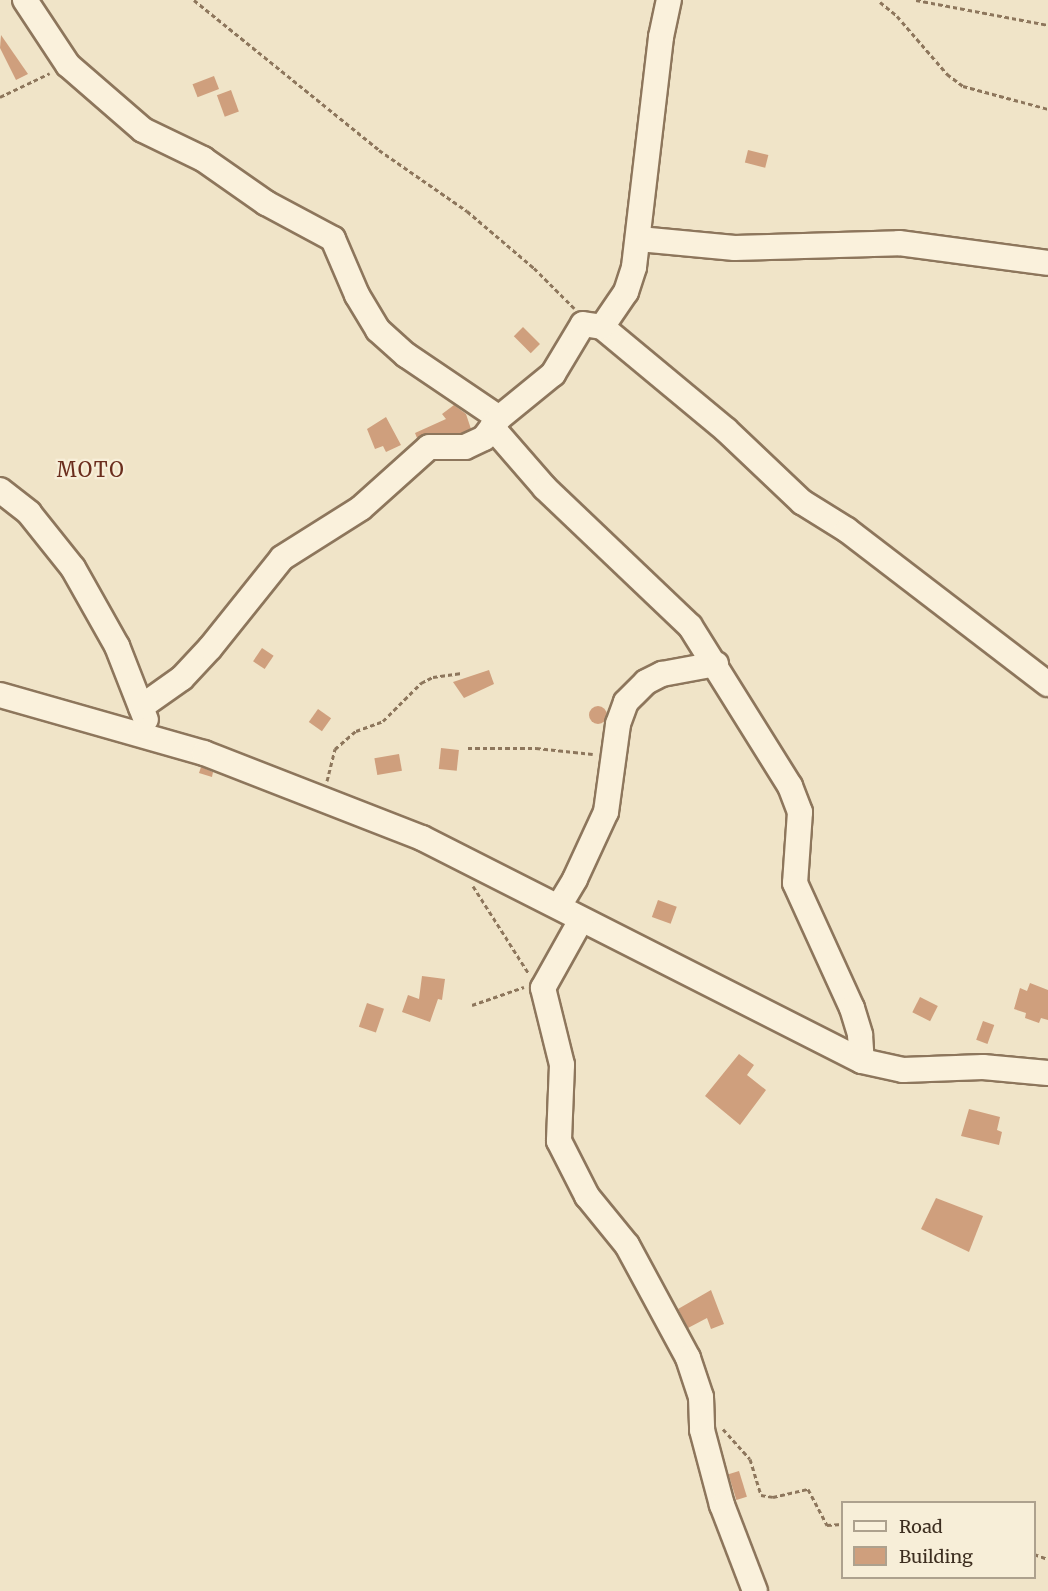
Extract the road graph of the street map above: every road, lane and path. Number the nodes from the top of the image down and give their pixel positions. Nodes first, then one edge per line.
1 (25, 0) edge
2 (194, 0) edge
3 (669, 0) edge
4 (916, 0) edge
5 (880, 2) dead end
6 (1048, 25) edge
7 (68, 65) junction
8 (0, 97) edge
9 (1048, 109) edge
10 (639, 239) junction
11 (1048, 263) edge
12 (595, 325) junction
13 (496, 423) junction
14 (0, 490) edge
15 (716, 664) junction
16 (462, 673) dead end
17 (1048, 684) edge
18 (0, 695) edge
19 (141, 707) junction
20 (151, 737) junction
21 (468, 748) dead end
22 (613, 756) junction
23 (327, 800) junction
24 (467, 879) dead end
25 (559, 906) junction
26 (581, 920) junction
27 (541, 988) junction
28 (472, 1005) dead end
29 (862, 1061) junction
30 (1048, 1073) edge
31 (703, 1409) junction
32 (841, 1524) edge
33 (755, 1591) edge

1 - 7 street
2 - 12 path
3 - 10 street
4 - 6 path
5 - 9 path
7 - 8 path
7 - 13 street
10 - 11 street
10 - 12 street
12 - 13 street
12 - 17 street
13 - 15 street
13 - 19 street
14 - 19 street
15 - 22 street
15 - 29 street
16 - 23 path
18 - 20 street
19 - 20 street
20 - 23 street
21 - 22 path
22 - 25 street
23 - 25 street
24 - 27 path
25 - 26 street
26 - 27 street
26 - 29 street
27 - 28 path
27 - 31 street
29 - 30 street
31 - 32 path
31 - 33 street

